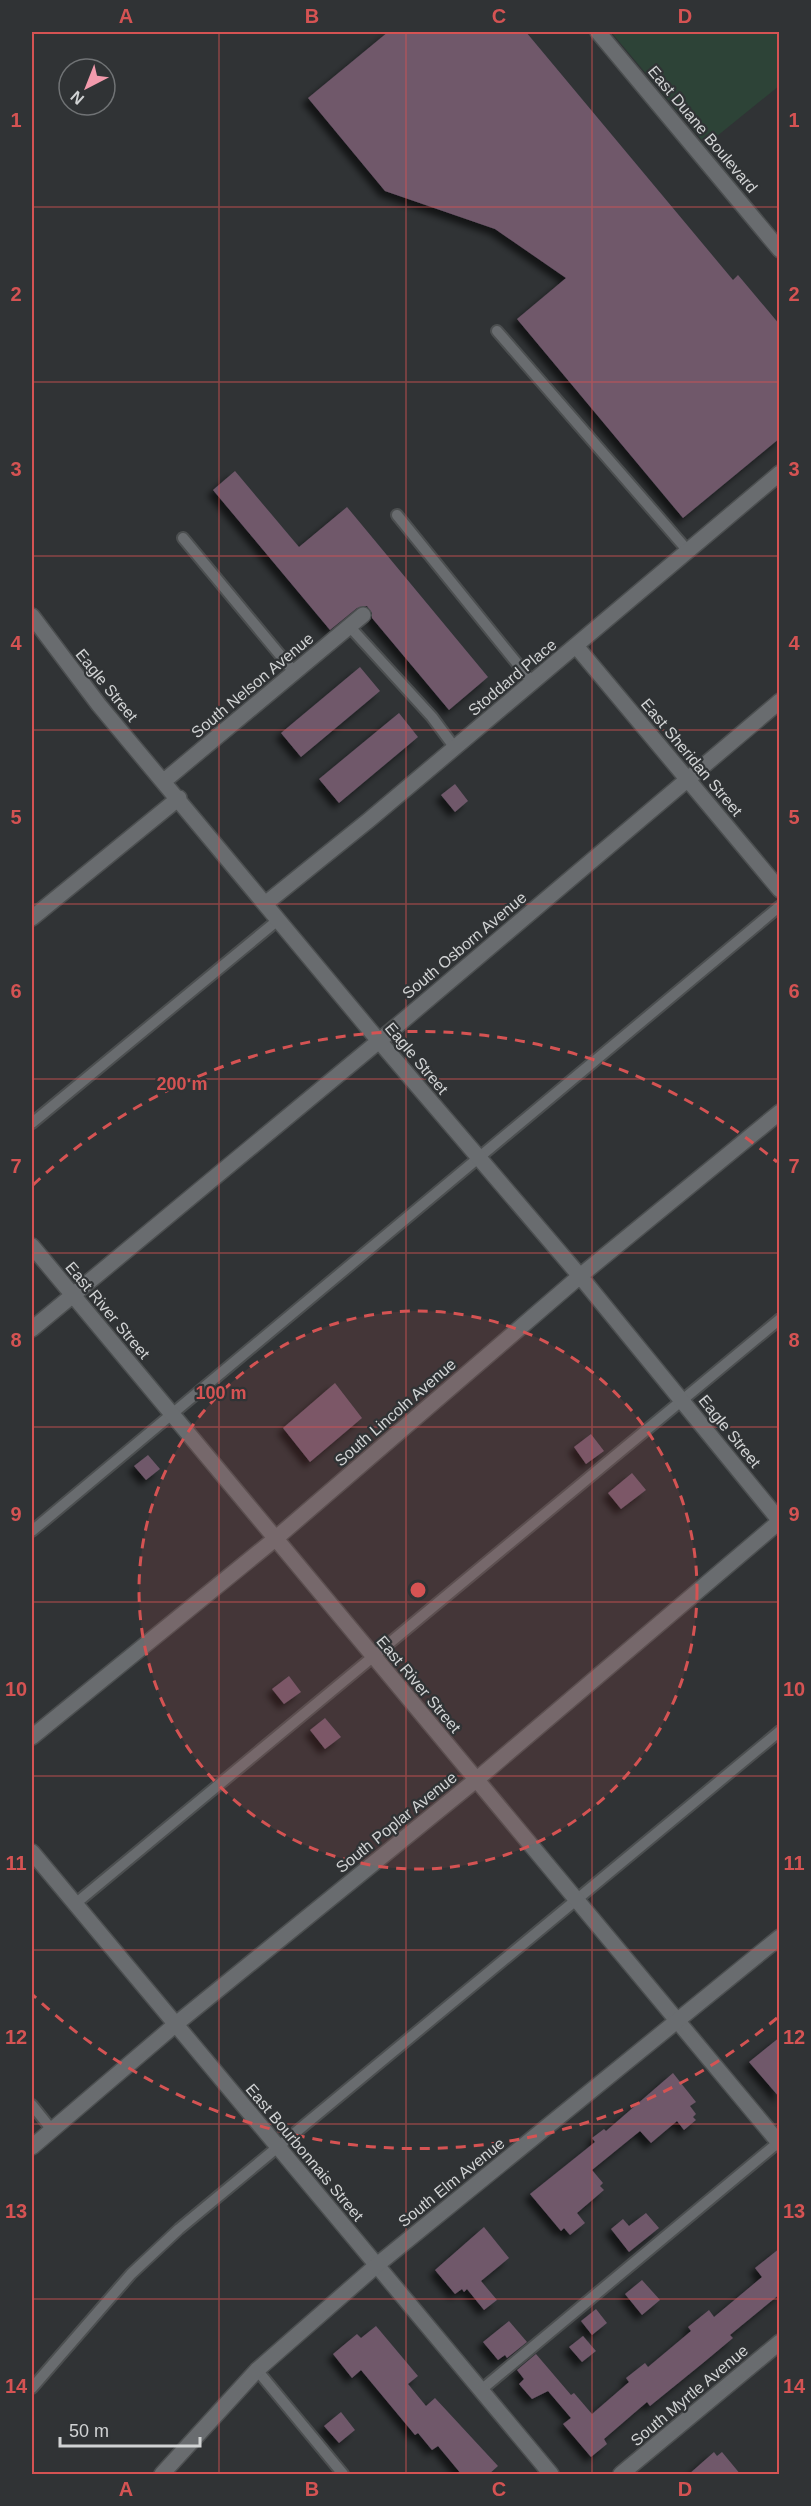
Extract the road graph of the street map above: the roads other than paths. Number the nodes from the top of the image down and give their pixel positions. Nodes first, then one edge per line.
1 (598, 32) edge
2 (780, 250) edge
3 (497, 331) dead end
4 (780, 473) edge
5 (397, 515) dead end
6 (183, 538) dead end
7 (688, 551) junction
8 (363, 615) dead end
9 (32, 616) edge
10 (350, 627) junction
11 (576, 646) junction
12 (295, 673) junction
13 (533, 683) junction
14 (780, 701) edge
15 (455, 748) junction
16 (687, 780) junction
17 (164, 781) junction
18 (179, 798) junction
19 (780, 890) edge
20 (265, 904) junction
21 (780, 906) edge
22 (32, 918) edge
23 (278, 920) junction
24 (379, 1041) junction
25 (780, 1112) edge
26 (32, 1123) edge
27 (478, 1158) junction
28 (32, 1246) edge
29 (580, 1276) junction
30 (73, 1296) junction
31 (780, 1319) edge
32 (32, 1329) edge
33 (682, 1400) junction
34 (171, 1414) junction
35 (780, 1521) edge
36 (32, 1531) edge
37 (275, 1539) junction
38 (373, 1656) junction
39 (780, 1731) edge
40 (32, 1737) edge
41 (476, 1780) junction
42 (32, 1852) edge
43 (576, 1900) junction
44 (75, 1904) junction
45 (780, 1937) edge
46 (678, 2021) junction
47 (176, 2024) junction
48 (32, 2105) edge
49 (52, 2130) junction
50 (779, 2143) edge
51 (32, 2147) edge
52 (278, 2147) junction
53 (377, 2265) junction
54 (780, 2342) edge
55 (257, 2370) junction
56 (32, 2388) edge
57 (481, 2390) junction
58 (162, 2475) edge
59 (343, 2475) edge
60 (551, 2475) edge
61 (621, 2475) edge

1 - 2 street, East Duane Boulevard
3 - 7 lane
4 - 7 street, Stoddard Place
5 - 13 lane
6 - 12 lane
7 - 11 street, Stoddard Place
8 - 10 street, South Nelson Avenue
9 - 17 street, Eagle Street
10 - 12 street, South Nelson Avenue
10 - 15 lane
11 - 13 street, Stoddard Place
11 - 16 street, East Sheridan Street
12 - 17 street, South Nelson Avenue
13 - 15 street, Stoddard Place
14 - 16 street, South Osborn Avenue
15 - 20 street, Stoddard Place
16 - 19 street, East Sheridan Street
16 - 24 street, South Osborn Avenue
17 - 18 street, Eagle Street
18 - 20 street, Eagle Street
18 - 22 street
20 - 23 street, Eagle Street
21 - 27 lane
23 - 24 street, Eagle Street
23 - 26 lane
24 - 27 street, Eagle Street
24 - 30 street, South Osborn Avenue
25 - 29 street, South Lincoln Avenue
27 - 29 street, Eagle Street
27 - 34 lane
28 - 30 street, East River Street
29 - 33 street, Eagle Street
29 - 37 street, South Lincoln Avenue
30 - 32 street, South Osborn Avenue
30 - 34 street, East River Street
31 - 33 lane
33 - 35 street, Eagle Street
33 - 38 lane
34 - 36 lane
34 - 37 street, East River Street
35 - 41 street, South Poplar Avenue
37 - 38 street, East River Street
37 - 40 street, South Lincoln Avenue
38 - 41 street, East River Street
38 - 44 lane
39 - 43 lane
41 - 43 street, East River Street
41 - 47 street, South Poplar Avenue
42 - 44 street, East Bourbonnais Street
43 - 46 street, East River Street
43 - 52 lane
44 - 47 street, East Bourbonnais Street
45 - 46 street, South Elm Avenue
46 - 50 street, East River Street
46 - 53 street, South Elm Avenue
47 - 49 street, South Poplar Avenue
47 - 52 street, East Bourbonnais Street
48 - 49 lane
49 - 51 street, South Poplar Avenue
50 - 57 lane
52 - 53 street, East Bourbonnais Street
52 - 56 lane
53 - 55 street, South Elm Avenue
53 - 57 street, East Bourbonnais Street
54 - 61 street, South Myrtle Avenue
55 - 58 street, South Elm Avenue
55 - 59 lane
57 - 60 street, East Bourbonnais Street

